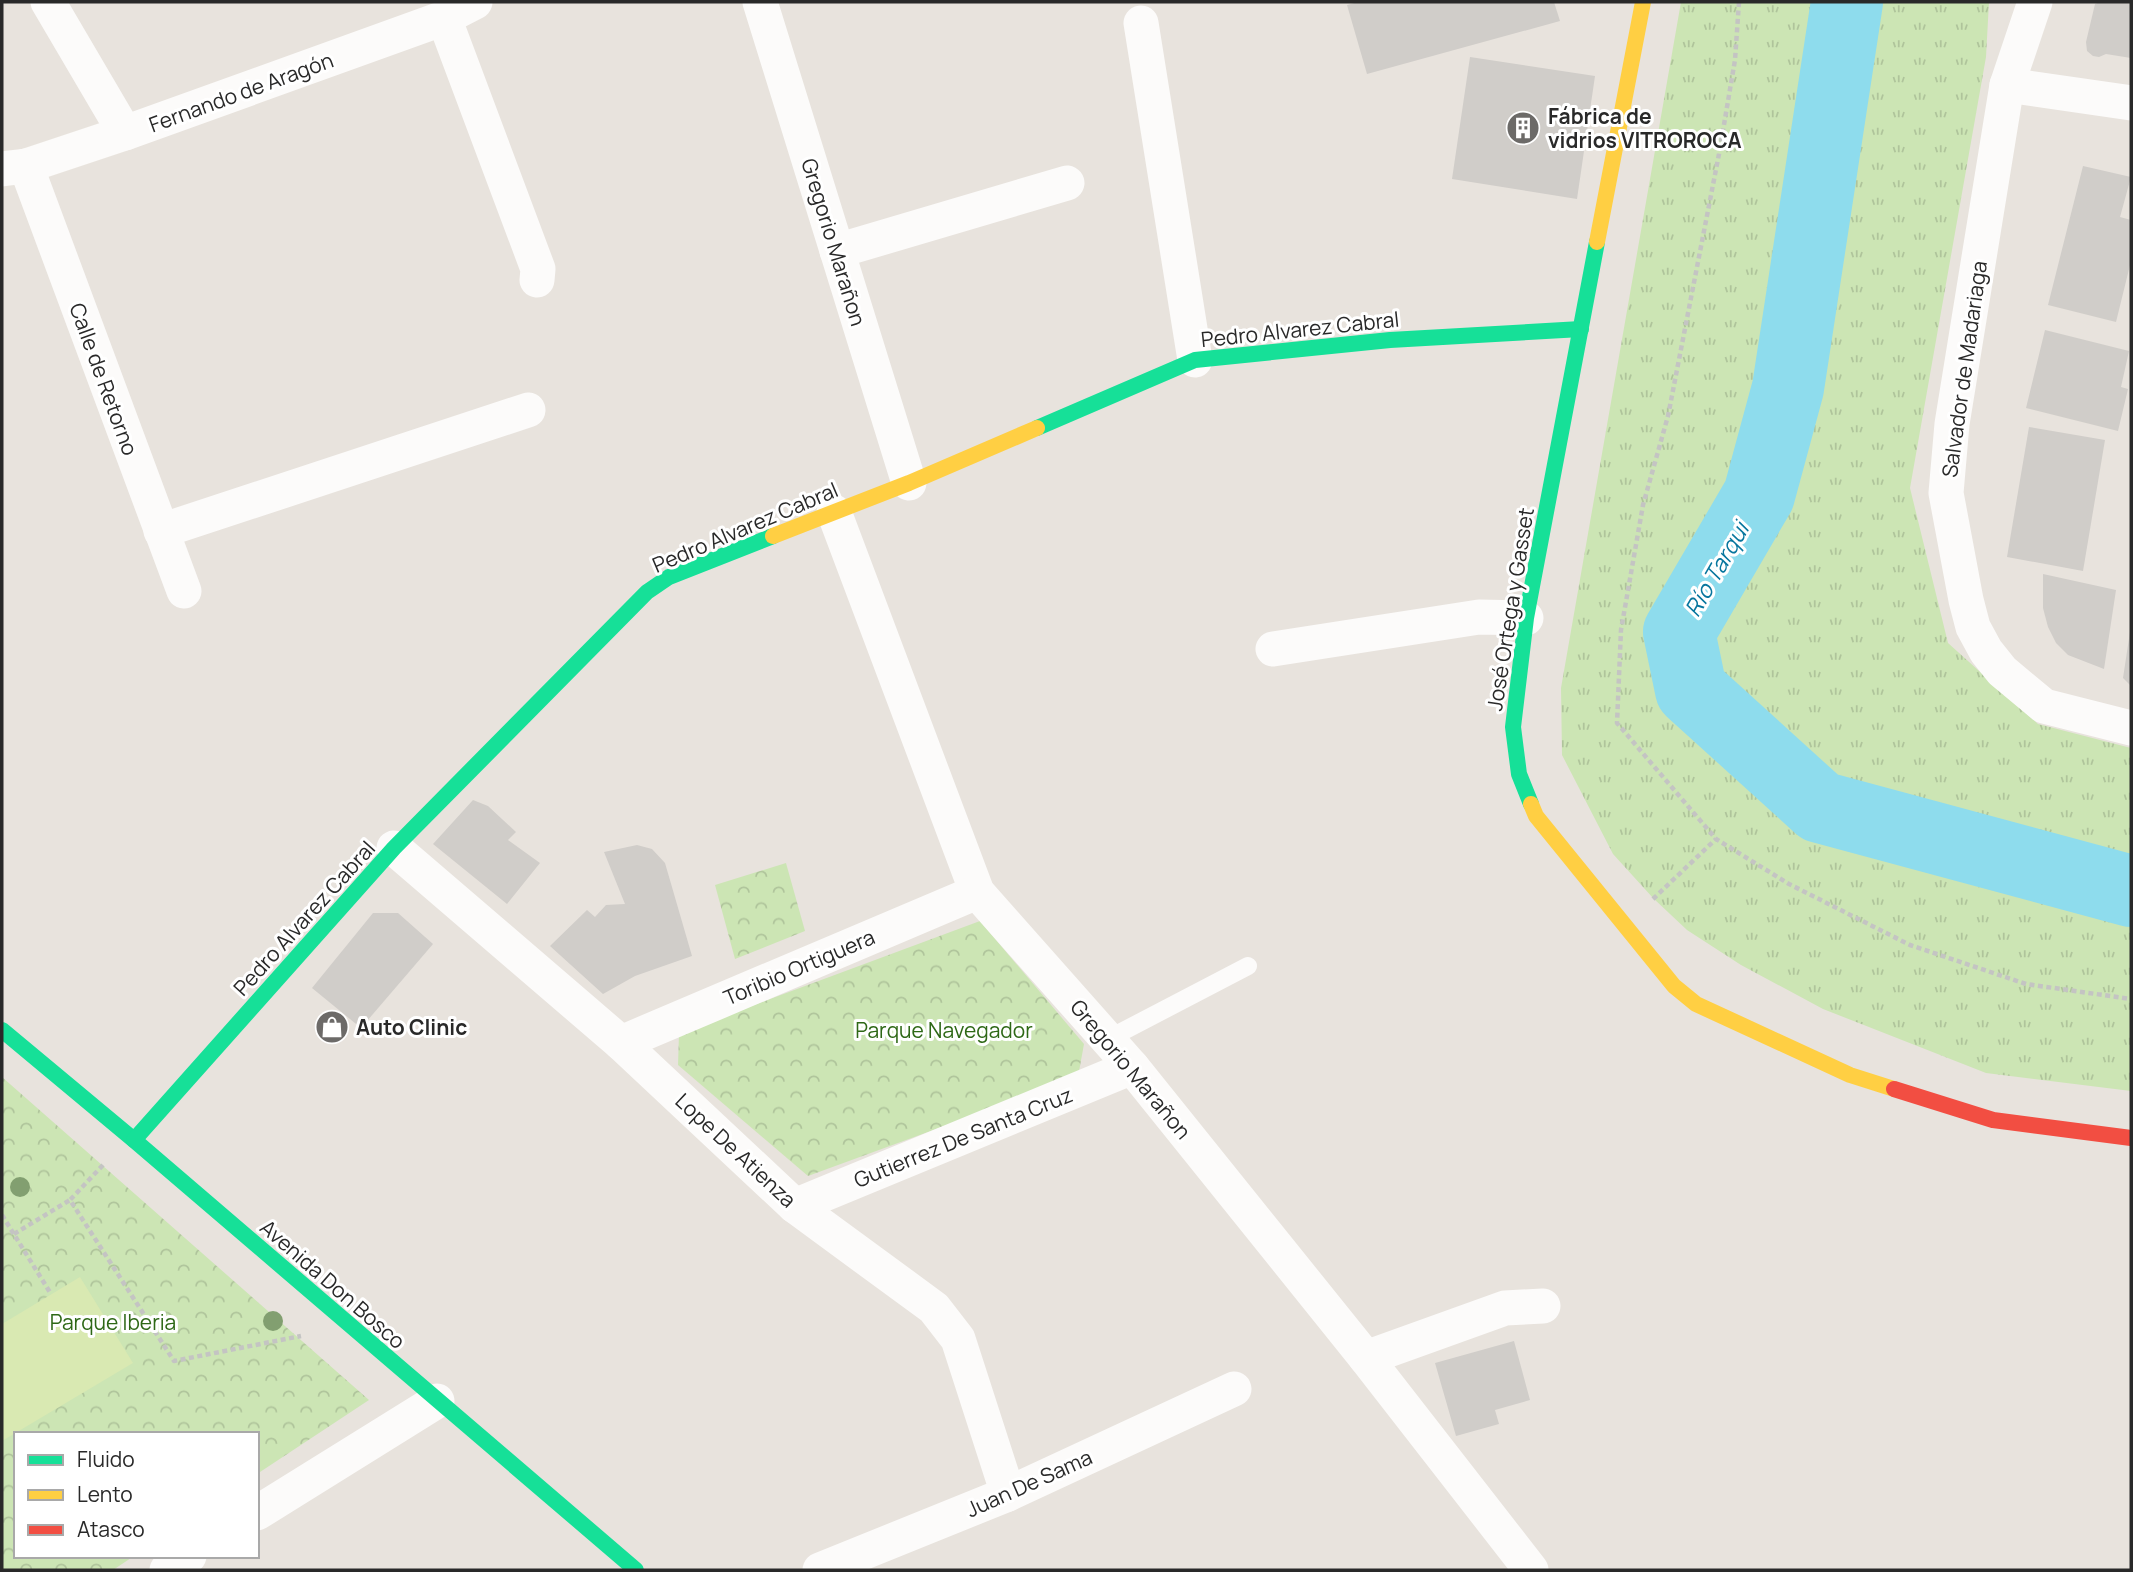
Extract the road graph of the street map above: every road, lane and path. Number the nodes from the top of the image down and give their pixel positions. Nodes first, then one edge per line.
1 (48, 2) edge
2 (475, 2) edge
3 (760, 2) edge
4 (1643, 2) edge
5 (1739, 2) edge
6 (2021, 2) edge
7 (2035, 2) edge
8 (444, 18) junction
9 (1141, 23) dead end
10 (2023, 38) junction
11 (2007, 85) junction
12 (2131, 103) edge
13 (125, 133) junction
14 (14, 168) edge
15 (1067, 183) dead end
16 (837, 251) junction
17 (537, 280) dead end
18 (1581, 330) junction
19 (1195, 360) junction
20 (528, 410) dead end
21 (909, 483) junction
22 (834, 512) junction
23 (161, 531) junction
24 (184, 591) dead end
25 (1526, 618) junction
26 (1273, 649) dead end
27 (2131, 728) edge
28 (1716, 839) junction
29 (394, 848) junction
30 (977, 892) junction
31 (1626, 929) junction
32 (1248, 966) dead end
33 (2131, 999) edge
34 (2, 1030) edge
35 (1108, 1039) junction
36 (621, 1043) junction
37 (1132, 1067) junction
38 (2131, 1138) edge
39 (134, 1140) junction
40 (70, 1200) junction
41 (795, 1206) junction
42 (2, 1214) edge
43 (14, 1234) junction
44 (51, 1294) dead end
45 (1543, 1306) dead end
46 (340, 1317) junction
47 (1366, 1357) junction
48 (1234, 1389) dead end
49 (438, 1401) junction
50 (1008, 1494) junction
51 (259, 1512) edge
52 (186, 1558) edge
53 (167, 1570) edge
54 (636, 1570) edge
55 (820, 1570) edge
56 (1531, 1570) edge

1 - 13 street
2 - 8 street, Fernando de Aragón
3 - 16 street, Gregorio Marañon
4 - 18 street, José Ortega y Gasset
5 - 28 path
6 - 10 street
7 - 10 street, Salvador de Madariaga
8 - 13 street, Fernando de Aragón
8 - 17 street
9 - 19 street
10 - 11 street, Salvador de Madariaga
11 - 12 street
11 - 27 street, Salvador de Madariaga
13 - 14 street, Fernando de Aragón
14 - 23 street, Calle de Retorno
15 - 16 street
16 - 21 street, Gregorio Marañon
18 - 19 street, Pedro Alvarez Cabral
18 - 25 street, José Ortega y Gasset
19 - 21 street, Pedro Alvarez Cabral
20 - 23 street
21 - 22 street, Pedro Alvarez Cabral
22 - 29 street, Pedro Alvarez Cabral
22 - 30 street, Gregorio Marañon
23 - 24 street, Calle de Retorno
25 - 26 street
25 - 31 street, José Ortega y Gasset
28 - 31 path
28 - 33 path
29 - 36 street, Lope De Atienza
29 - 39 street, Pedro Alvarez Cabral
30 - 35 street, Gregorio Marañon
30 - 36 street, Toribio Ortiguera
31 - 38 street, José Ortega y Gasset
32 - 35 lane
34 - 39 street, Avenida Don Bosco
35 - 37 street, Gregorio Marañon
36 - 41 street, Lope De Atienza
37 - 41 street, Gutierrez De Santa Cruz
37 - 47 street, Gregorio Marañon
39 - 40 path
39 - 46 street, Avenida Don Bosco
40 - 43 path
40 - 46 path
41 - 50 street, Lope De Atienza
42 - 43 path
43 - 44 path
45 - 47 street
46 - 49 street, Avenida Don Bosco
47 - 56 street, Gregorio Marañon
48 - 50 street, Juan De Sama
49 - 51 street
49 - 54 street, Avenida Don Bosco
50 - 55 street, Juan De Sama
52 - 53 street

